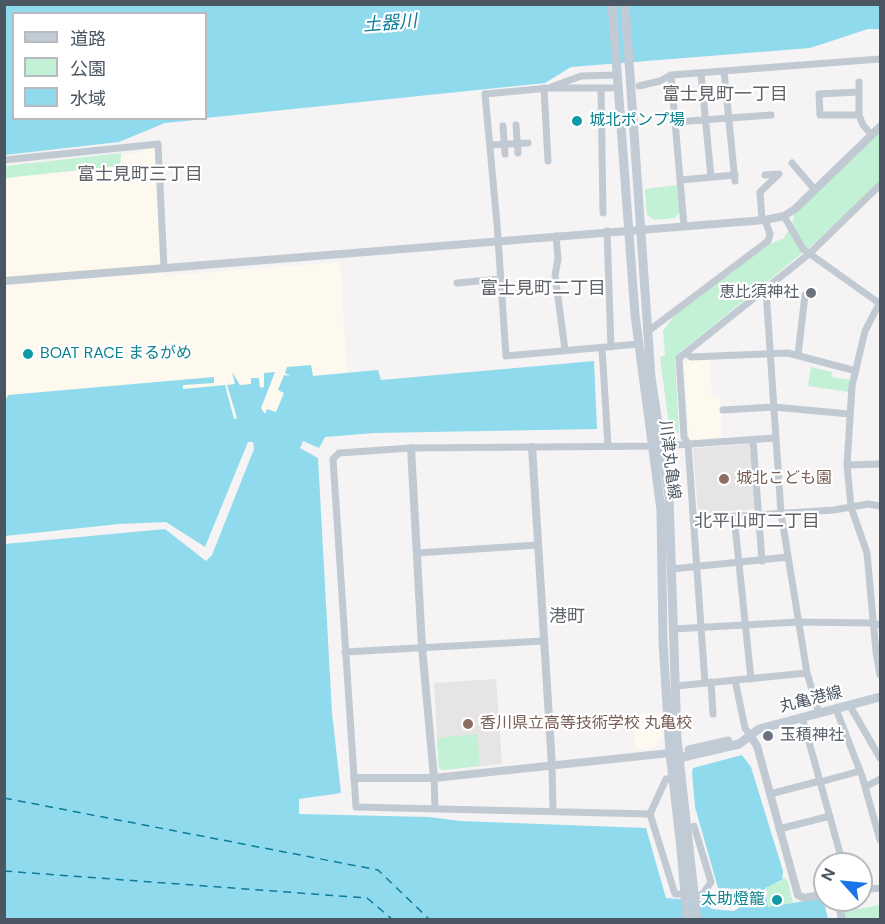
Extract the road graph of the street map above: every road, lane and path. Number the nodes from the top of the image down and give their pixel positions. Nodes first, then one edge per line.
1 (612, 4) edge
2 (625, 4) edge
3 (880, 59) edge
4 (724, 71) junction
5 (701, 73) junction
6 (617, 75) junction
7 (671, 75) junction
8 (859, 82) dead end
9 (639, 86) dead end
10 (546, 88) junction
11 (612, 88) dead end
12 (601, 89) junction
13 (859, 92) junction
14 (771, 115) dead end
15 (859, 115) junction
16 (729, 116) junction
17 (705, 119) junction
18 (675, 122) junction
19 (516, 125) dead end
20 (503, 126) dead end
21 (880, 127) edge
22 (871, 134) junction
23 (528, 143) dead end
24 (504, 144) junction
25 (517, 144) junction
26 (490, 145) junction
27 (518, 153) dead end
28 (505, 154) dead end
29 (4, 160) edge
30 (548, 160) dead end
31 (792, 163) dead end
32 (765, 175) dead end
33 (711, 177) junction
34 (681, 180) junction
35 (880, 185) edge
36 (815, 190) junction
37 (603, 213) dead end
38 (784, 216) junction
39 (764, 220) junction
40 (684, 226) junction
41 (639, 229) junction
42 (628, 230) junction
43 (607, 231) junction
44 (556, 236) junction
45 (498, 241) junction
46 (809, 254) junction
47 (164, 268) junction
48 (501, 279) junction
49 (4, 281) edge
50 (457, 283) dead end
51 (766, 290) junction
52 (805, 295) dead end
53 (880, 302) edge
54 (877, 314) edge
55 (647, 332) junction
56 (639, 344) junction
57 (611, 347) junction
58 (602, 348) junction
59 (565, 350) junction
60 (769, 352) junction
61 (686, 353) junction
62 (798, 356) junction
63 (856, 371) junction
64 (774, 407) junction
65 (723, 410) dead end
66 (849, 414) junction
67 (774, 438) junction
68 (753, 440) junction
69 (688, 444) junction
70 (608, 446) junction
71 (658, 446) junction
72 (532, 447) junction
73 (411, 448) junction
74 (880, 464) edge
75 (847, 465) junction
76 (880, 506) edge
77 (851, 507) junction
78 (759, 513) junction
79 (781, 513) junction
80 (734, 516) junction
81 (693, 519) junction
82 (537, 545) junction
83 (417, 553) junction
84 (788, 557) junction
85 (762, 561) junction
86 (738, 564) junction
87 (697, 568) junction
88 (672, 569) junction
89 (798, 622) junction
90 (745, 625) junction
91 (878, 625) edge
92 (701, 627) junction
93 (674, 629) junction
94 (543, 641) junction
95 (422, 647) junction
96 (345, 652) junction
97 (807, 673) junction
98 (880, 675) edge
99 (751, 679) junction
100 (735, 680) junction
101 (708, 683) junction
102 (676, 686) junction
103 (880, 697) edge
104 (850, 706) junction
105 (836, 709) junction
106 (819, 713) junction
107 (713, 714) dead end
108 (802, 717) junction
109 (750, 735) junction
110 (675, 755) junction
111 (880, 758) edge
112 (552, 766) junction
113 (860, 771) junction
114 (354, 778) junction
115 (434, 778) junction
116 (673, 778) junction
117 (880, 779) edge
118 (820, 781) junction
119 (865, 787) junction
120 (770, 794) junction
121 (435, 808) junction
122 (553, 811) junction
123 (650, 814) junction
124 (830, 816) junction
125 (694, 826) dead end
126 (779, 829) junction
127 (879, 830) edge
128 (880, 840) edge
129 (685, 848) junction
130 (840, 852) edge
131 (813, 896) edge
132 (687, 920) edge
133 (697, 920) edge

1 - 6 main road, 川津丸亀線
2 - 41 main road, 川津丸亀線
3 - 4 street
4 - 5 street
4 - 16 street
5 - 7 street
5 - 17 street
6 - 10 street
6 - 42 main road, 川津丸亀線
7 - 9 street
7 - 18 street
8 - 13 street
10 - 12 street
10 - 26 street
10 - 30 street
11 - 12 street
12 - 37 street
13 - 15 street
13 - 15 street
14 - 16 street
15 - 22 street
16 - 17 street
16 - 33 street
17 - 18 street
17 - 33 street
18 - 34 street
19 - 25 street
20 - 24 street
21 - 22 street
22 - 36 street
23 - 25 street
24 - 25 street
24 - 26 street
24 - 28 street
25 - 27 street
26 - 45 street
29 - 47 street
31 - 36 street
32 - 39 street
33 - 34 street
34 - 40 street
35 - 46 street
36 - 38 street
38 - 39 street
38 - 46 street
39 - 40 street
39 - 55 street
40 - 41 street
41 - 42 street
41 - 55 main road, 川津丸亀線
42 - 43 street
42 - 56 main road, 川津丸亀線
43 - 44 street
43 - 57 street
44 - 45 street
44 - 59 street
45 - 47 street
45 - 48 street
46 - 51 street
46 - 53 street
47 - 49 street
48 - 50 street
48 - 59 street
51 - 60 street
51 - 61 street
52 - 62 street
53 - 54 street
54 - 63 street
55 - 71 main road, 川津丸亀線
56 - 57 street
56 - 71 main road, 川津丸亀線
57 - 58 street
58 - 59 street
58 - 70 street
60 - 61 street
60 - 62 street
60 - 64 street
61 - 69 street
62 - 63 street
63 - 66 street
64 - 65 street
64 - 66 street
64 - 67 street
66 - 75 street
67 - 68 street
67 - 79 street
68 - 69 street
68 - 78 street
69 - 71 street
69 - 81 street
70 - 71 street
70 - 72 street
71 - 88 main road, 川津丸亀線
71 - 110 main road, 川津丸亀線
72 - 73 street
72 - 82 street
73 - 83 street
73 - 96 street
74 - 75 street
75 - 77 street
76 - 77 street
77 - 79 street
77 - 91 street
78 - 79 street
78 - 80 street
78 - 85 street
79 - 84 street
80 - 81 street
80 - 86 street
81 - 87 street
82 - 83 street
82 - 94 street
83 - 95 street
84 - 85 street
84 - 89 street
85 - 86 street
86 - 87 street
86 - 90 street
87 - 88 street
87 - 92 street
88 - 93 main road, 川津丸亀線
89 - 90 street
89 - 91 street
89 - 97 street
90 - 92 street
90 - 99 street
91 - 98 street
92 - 93 street
92 - 101 street
93 - 102 main road, 川津丸亀線
94 - 95 street
94 - 112 street
95 - 96 street
95 - 115 street
96 - 114 street
97 - 99 street
97 - 106 street
99 - 100 street
100 - 101 street
100 - 109 street
101 - 102 street
101 - 107 street
102 - 110 main road, 川津丸亀線
103 - 104 main road, 丸亀港線
104 - 105 main road, 丸亀港線
104 - 111 street
105 - 106 main road, 丸亀港線
105 - 113 street
106 - 108 main road, 丸亀港線
108 - 109 main road, 丸亀港線
108 - 118 street
109 - 110 main road, 丸亀港線
109 - 120 street
110 - 112 street
110 - 116 main road, 川津丸亀線
110 - 129 main road, 川津丸亀線
112 - 115 street
112 - 122 street
113 - 118 street
113 - 119 street
114 - 115 street
114 - 121 street
115 - 121 street
116 - 123 street
116 - 129 main road, 川津丸亀線
117 - 119 street
118 - 120 street
118 - 124 street
119 - 127 street
120 - 126 street
121 - 122 street
122 - 123 street
123 - 125 street
124 - 126 street
124 - 130 street
126 - 131 street
127 - 128 street
129 - 132 main road, 川津丸亀線, bridge
129 - 133 main road, 川津丸亀線, bridge

